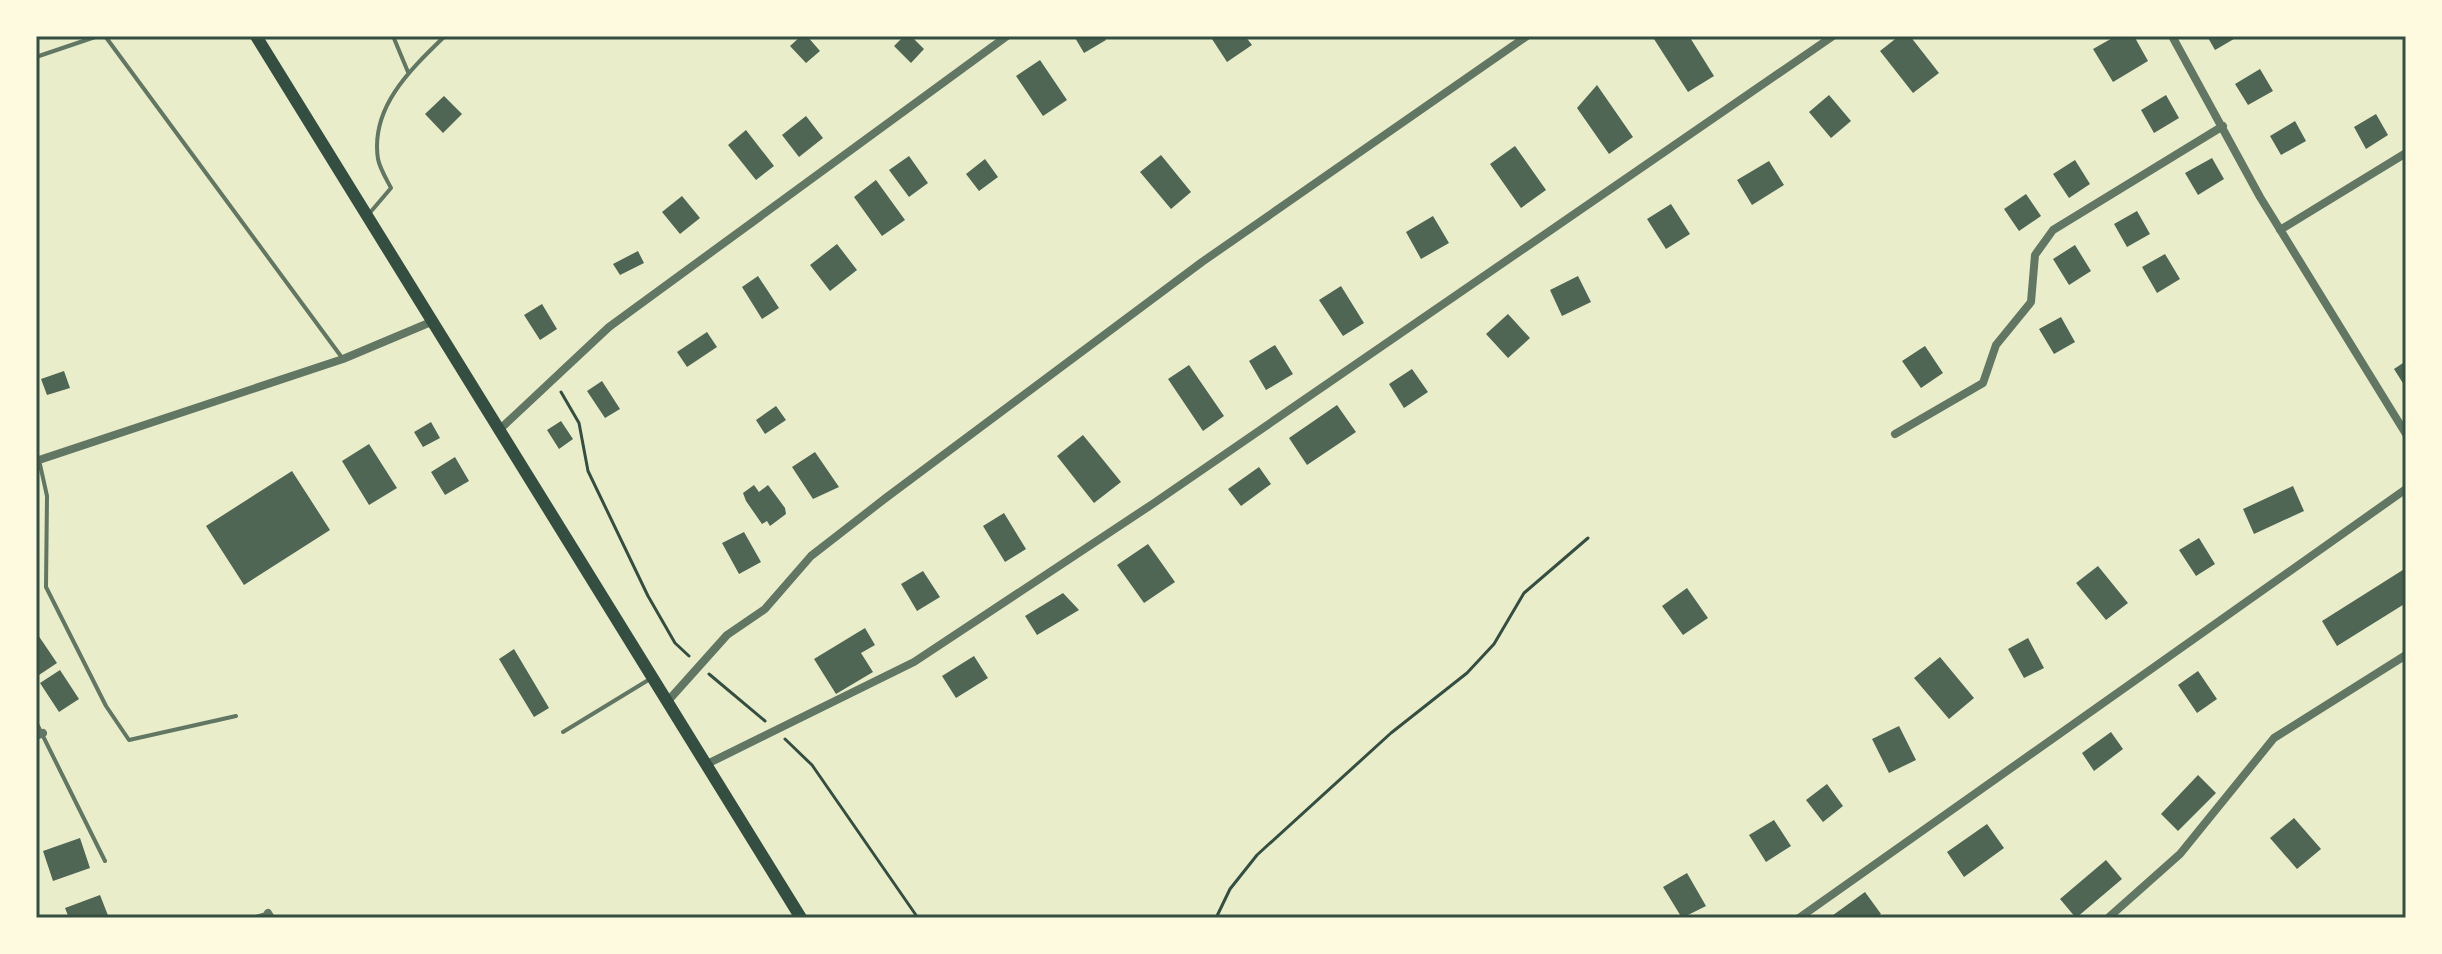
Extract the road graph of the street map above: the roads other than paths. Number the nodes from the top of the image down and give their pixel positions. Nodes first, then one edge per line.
1 (98, 36) edge
2 (105, 36) edge
3 (256, 36) edge
4 (393, 36) edge
5 (445, 36) edge
6 (1007, 36) edge
7 (1527, 36) edge
8 (1833, 36) edge
9 (2172, 36) edge
10 (36, 57) edge
11 (408, 72) junction
12 (2223, 126) junction
13 (2406, 153) edge
14 (366, 216) junction
15 (2280, 230) junction
16 (431, 322) junction
17 (343, 359) junction
18 (498, 431) junction
19 (1895, 434) dead end
20 (2406, 434) edge
21 (37, 460) edge
22 (2406, 489) edge
23 (2406, 655) edge
24 (652, 677) junction
25 (667, 702) junction
26 (236, 716) dead end
27 (36, 722) edge
28 (563, 732) dead end
29 (40, 734) edge
30 (707, 764) junction
31 (105, 861) dead end
32 (270, 915) edge
33 (253, 918) edge
34 (801, 918) edge
35 (1799, 918) edge
36 (2108, 918) edge

1 - 10 lane
2 - 17 lane
3 - 14 highway
4 - 11 lane
5 - 11 lane
6 - 18 street
7 - 25 street
8 - 30 street
9 - 12 street
11 - 14 lane
12 - 15 street
12 - 19 street
13 - 15 street
14 - 16 highway
15 - 20 street
16 - 17 street
16 - 18 highway
17 - 21 street
18 - 24 highway
21 - 26 lane
22 - 35 street
23 - 36 street
24 - 25 highway
24 - 28 lane
25 - 30 highway
27 - 29 lane
29 - 31 lane
30 - 34 highway
32 - 33 lane

